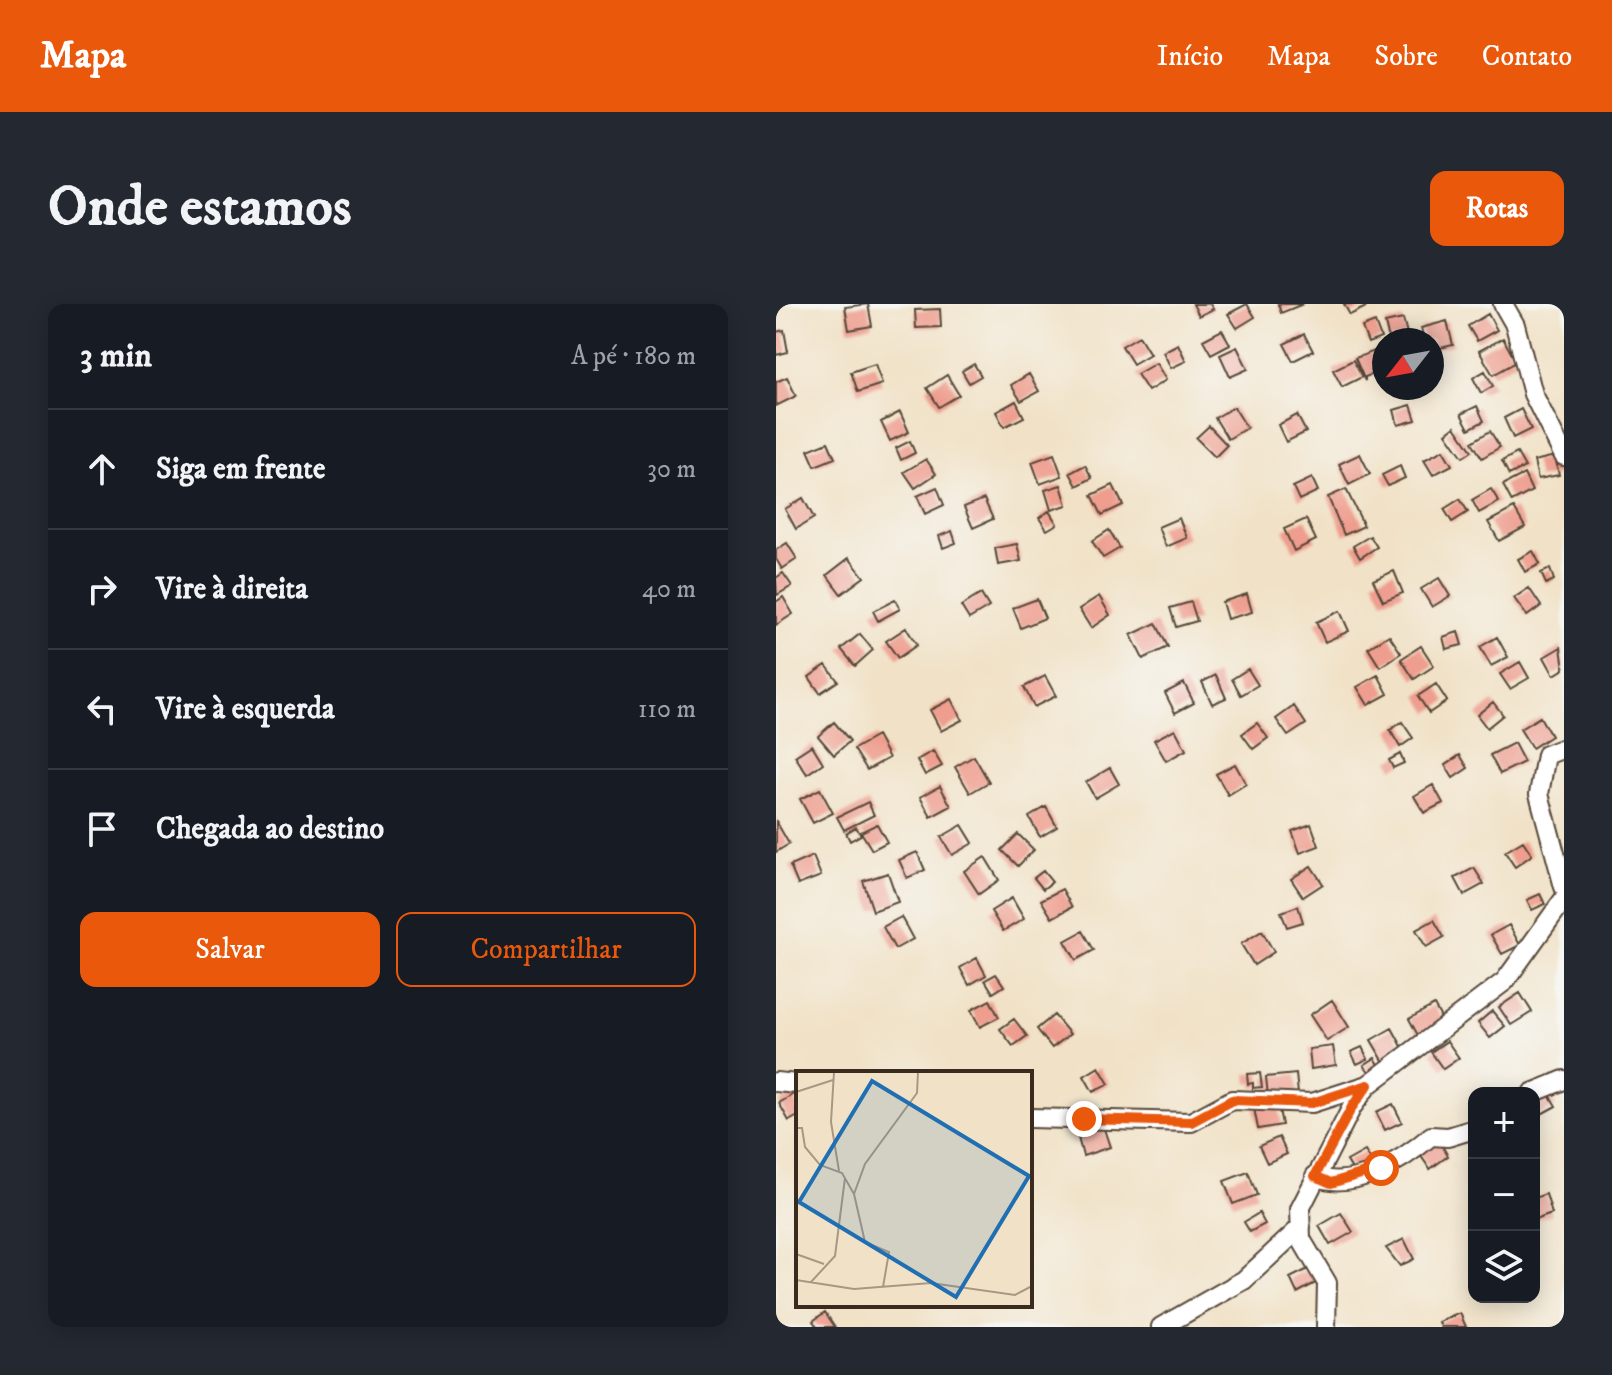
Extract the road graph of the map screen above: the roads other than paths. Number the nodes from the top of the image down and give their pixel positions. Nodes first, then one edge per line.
1 (1503, 304) edge
2 (1564, 456) edge
3 (1564, 748) edge
4 (1564, 887) edge
5 (1564, 899) edge
6 (1564, 1080) edge
7 (776, 1082) edge
8 (796, 1084) edge
9 (1368, 1085) junction
10 (1540, 1090) edge
11 (1032, 1118) edge
12 (1468, 1131) edge
13 (1315, 1176) junction
14 (1301, 1227) junction
15 (1161, 1327) edge
16 (1326, 1327) edge

1 - 2 street
3 - 4 street
5 - 9 street
6 - 10 street
7 - 8 street
9 - 11 street
9 - 13 street
12 - 13 street
13 - 14 street
14 - 15 street
14 - 16 street

